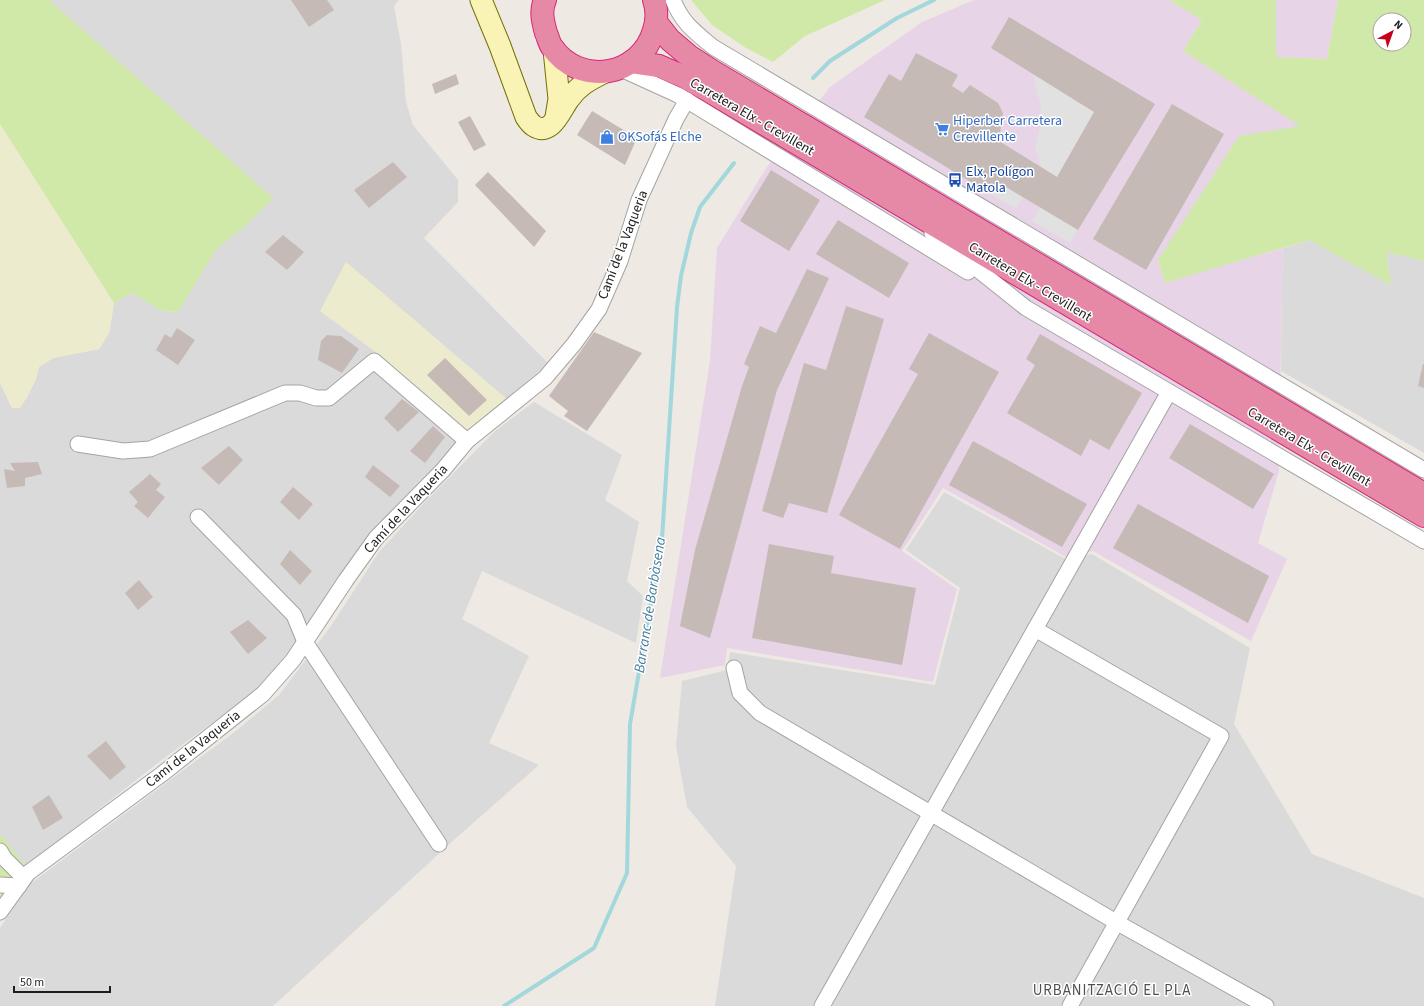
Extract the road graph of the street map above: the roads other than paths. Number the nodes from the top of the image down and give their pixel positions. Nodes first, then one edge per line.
1 (481, 0) edge
2 (654, 0) edge
3 (673, 0) edge
4 (540, 4) edge
5 (656, 22) junction
6 (554, 50) junction
7 (618, 68) junction
8 (687, 100) junction
9 (556, 120) junction
10 (830, 142) junction
11 (884, 195) junction
12 (975, 203) junction
13 (1026, 308) junction
14 (1169, 392) junction
15 (467, 440) junction
16 (78, 444) dead end
17 (1424, 470) edge
18 (1424, 494) edge
19 (1424, 516) edge
20 (198, 517) dead end
21 (1424, 541) edge
22 (1035, 629) junction
23 (305, 642) junction
24 (734, 668) dead end
25 (931, 814) junction
26 (439, 844) dead end
27 (0, 851) edge
28 (21, 882) junction
29 (0, 885) edge
30 (0, 912) edge
31 (1116, 922) junction
32 (823, 1006) edge
33 (1070, 1006) edge
34 (1266, 1006) edge

1 - 9 street
2 - 5 highway
3 - 12 street
4 - 6 highway
5 - 7 highway
5 - 10 highway, Carretera Elx - Crevillent
6 - 7 highway, Carretera Elx - Crevillent
6 - 9 street
7 - 8 street
7 - 9 street
7 - 11 highway, Carretera Elx - Crevillent
8 - 13 street
8 - 15 street, Camí de la Vaqueria
10 - 12 street
10 - 18 highway, Carretera Elx - Crevillent
11 - 13 street
11 - 19 highway, Carretera Elx - Crevillent
12 - 17 street
13 - 14 street
14 - 21 street
14 - 22 street
15 - 16 street
15 - 23 street, Camí de la Vaqueria
20 - 23 street
22 - 25 street
22 - 31 street
23 - 26 street
23 - 28 street, Camí de la Vaqueria
24 - 25 street
25 - 31 street
25 - 32 street
27 - 28 street
28 - 29 street
28 - 30 street, Camí de la Vaqueria
31 - 33 street
31 - 34 street

